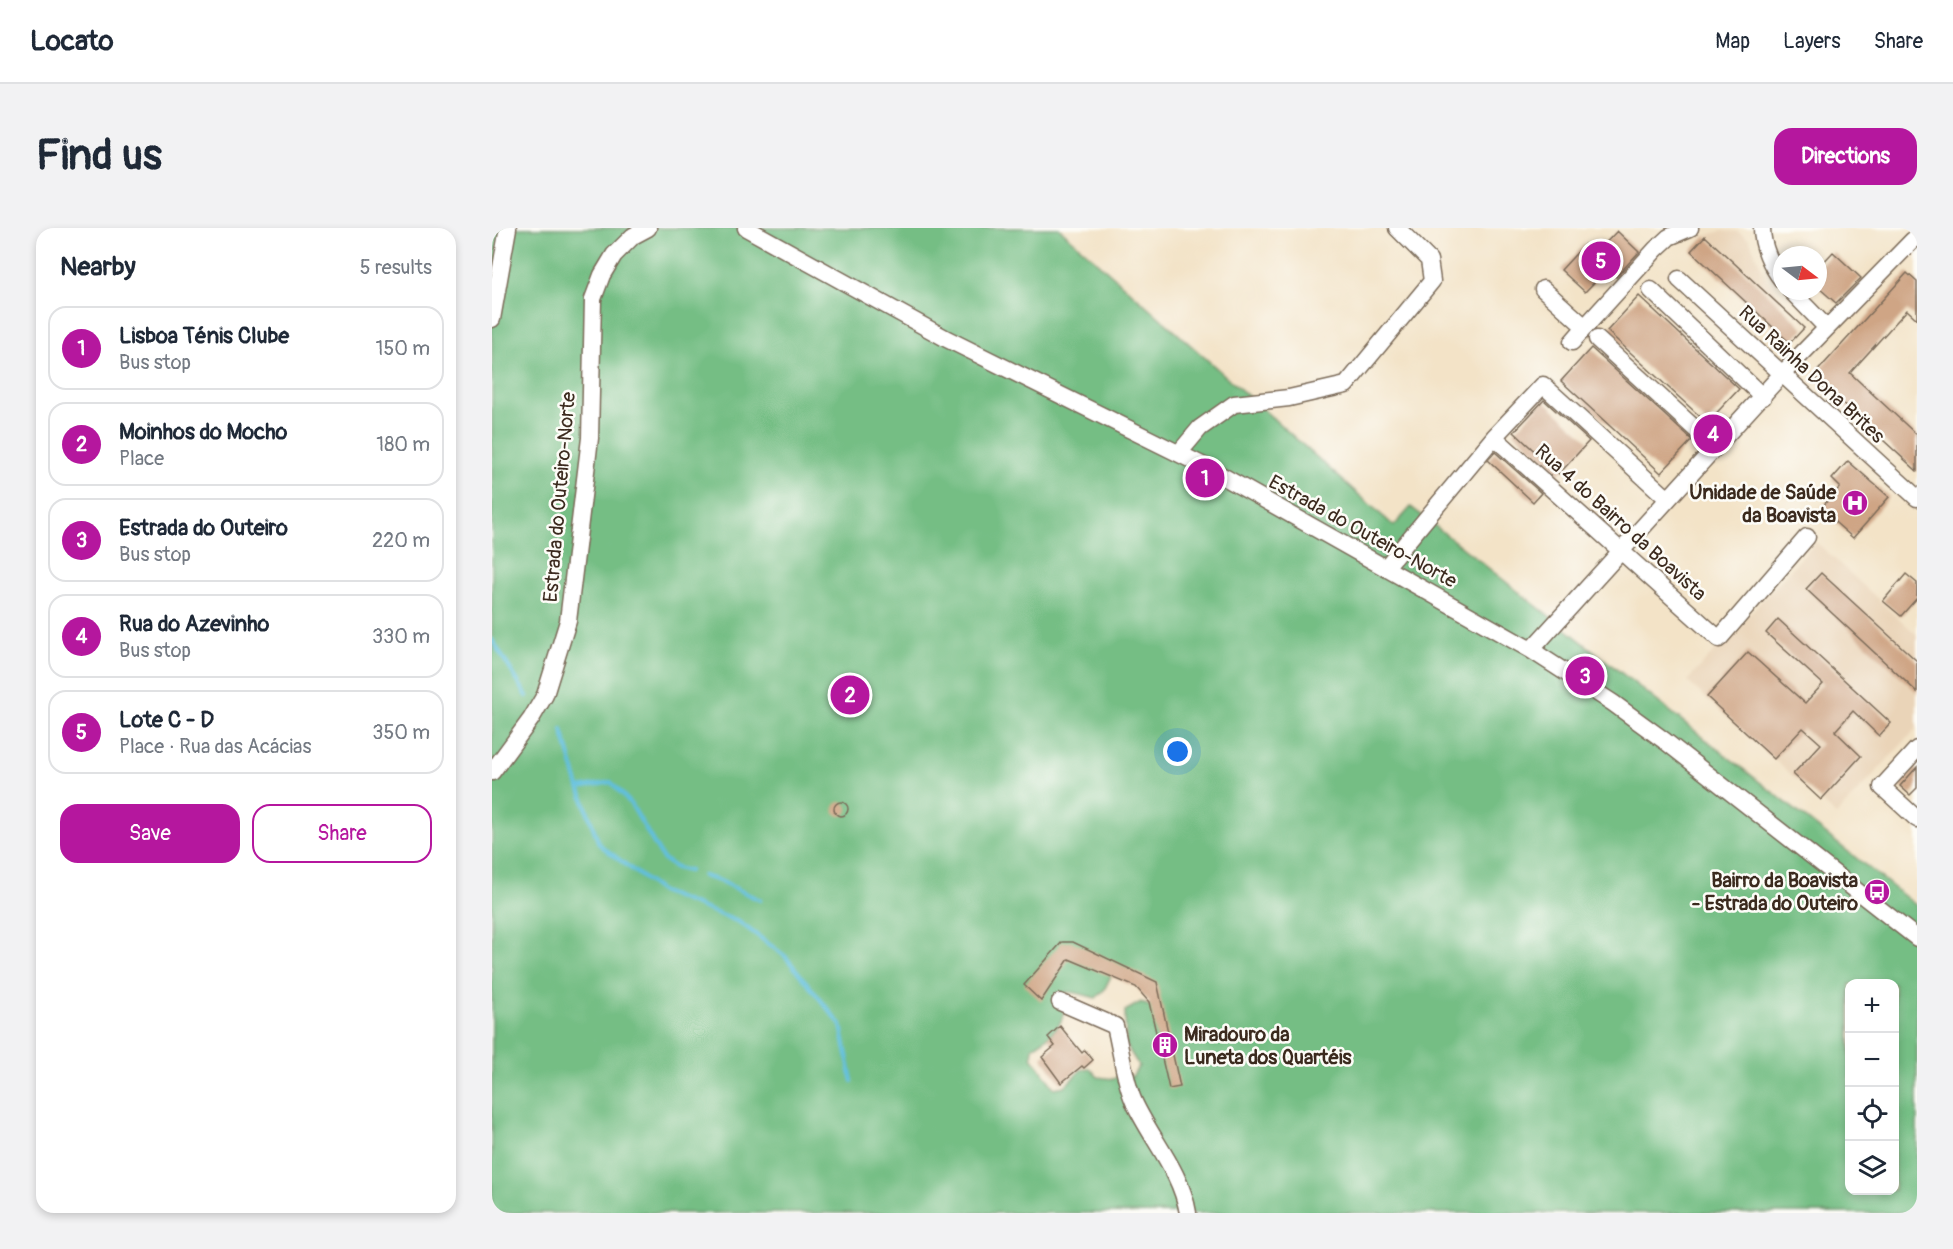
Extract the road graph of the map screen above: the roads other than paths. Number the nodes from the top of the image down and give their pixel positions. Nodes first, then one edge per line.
1 (508, 228) edge
2 (648, 228) edge
3 (746, 228) edge
4 (1397, 228) edge
5 (1690, 228) edge
6 (1762, 228) edge
7 (1912, 237) edge
8 (1773, 265) edge
9 (1678, 279) dead end
10 (1543, 289) dead end
11 (1651, 290) dead end
12 (1800, 300) edge
13 (492, 319) edge
14 (1585, 327) junction
15 (1827, 328) junction
16 (1597, 339) dead end
17 (1572, 342) dead end
18 (1781, 375) junction
19 (1763, 397) junction
20 (1494, 437) junction
21 (1715, 447) junction
22 (1179, 453) junction
23 (1917, 498) edge
24 (1668, 499) junction
25 (1807, 537) dead end
26 (1622, 549) junction
27 (1386, 567) junction
28 (1531, 650) junction
29 (1917, 749) edge
30 (492, 772) edge
31 (1917, 819) edge
32 (1916, 935) edge
33 (1060, 1002) dead end
34 (1188, 1213) edge

1 - 13 street
2 - 30 street, Estrada do Outeiro-Norte
3 - 22 street, Estrada do Outeiro-Norte
4 - 22 street
5 - 14 street
6 - 8 street
7 - 15 street
9 - 18 street, Rua Rainha Dona Brites
10 - 14 street
11 - 19 street
12 - 15 street
14 - 17 street
15 - 18 street
16 - 21 street
18 - 19 street
18 - 23 street, Rua Rainha Dona Brites
19 - 21 street
20 - 24 street
20 - 26 street, Rua 4 do Bairro da Boavista
20 - 27 street
21 - 24 street
22 - 27 street, Estrada do Outeiro-Norte
24 - 26 street
25 - 26 street, Rua 4 do Bairro da Boavista
26 - 28 street
27 - 28 street, Estrada do Outeiro-Norte
28 - 32 street, Estrada do Outeiro-Norte
29 - 31 street
33 - 34 street

